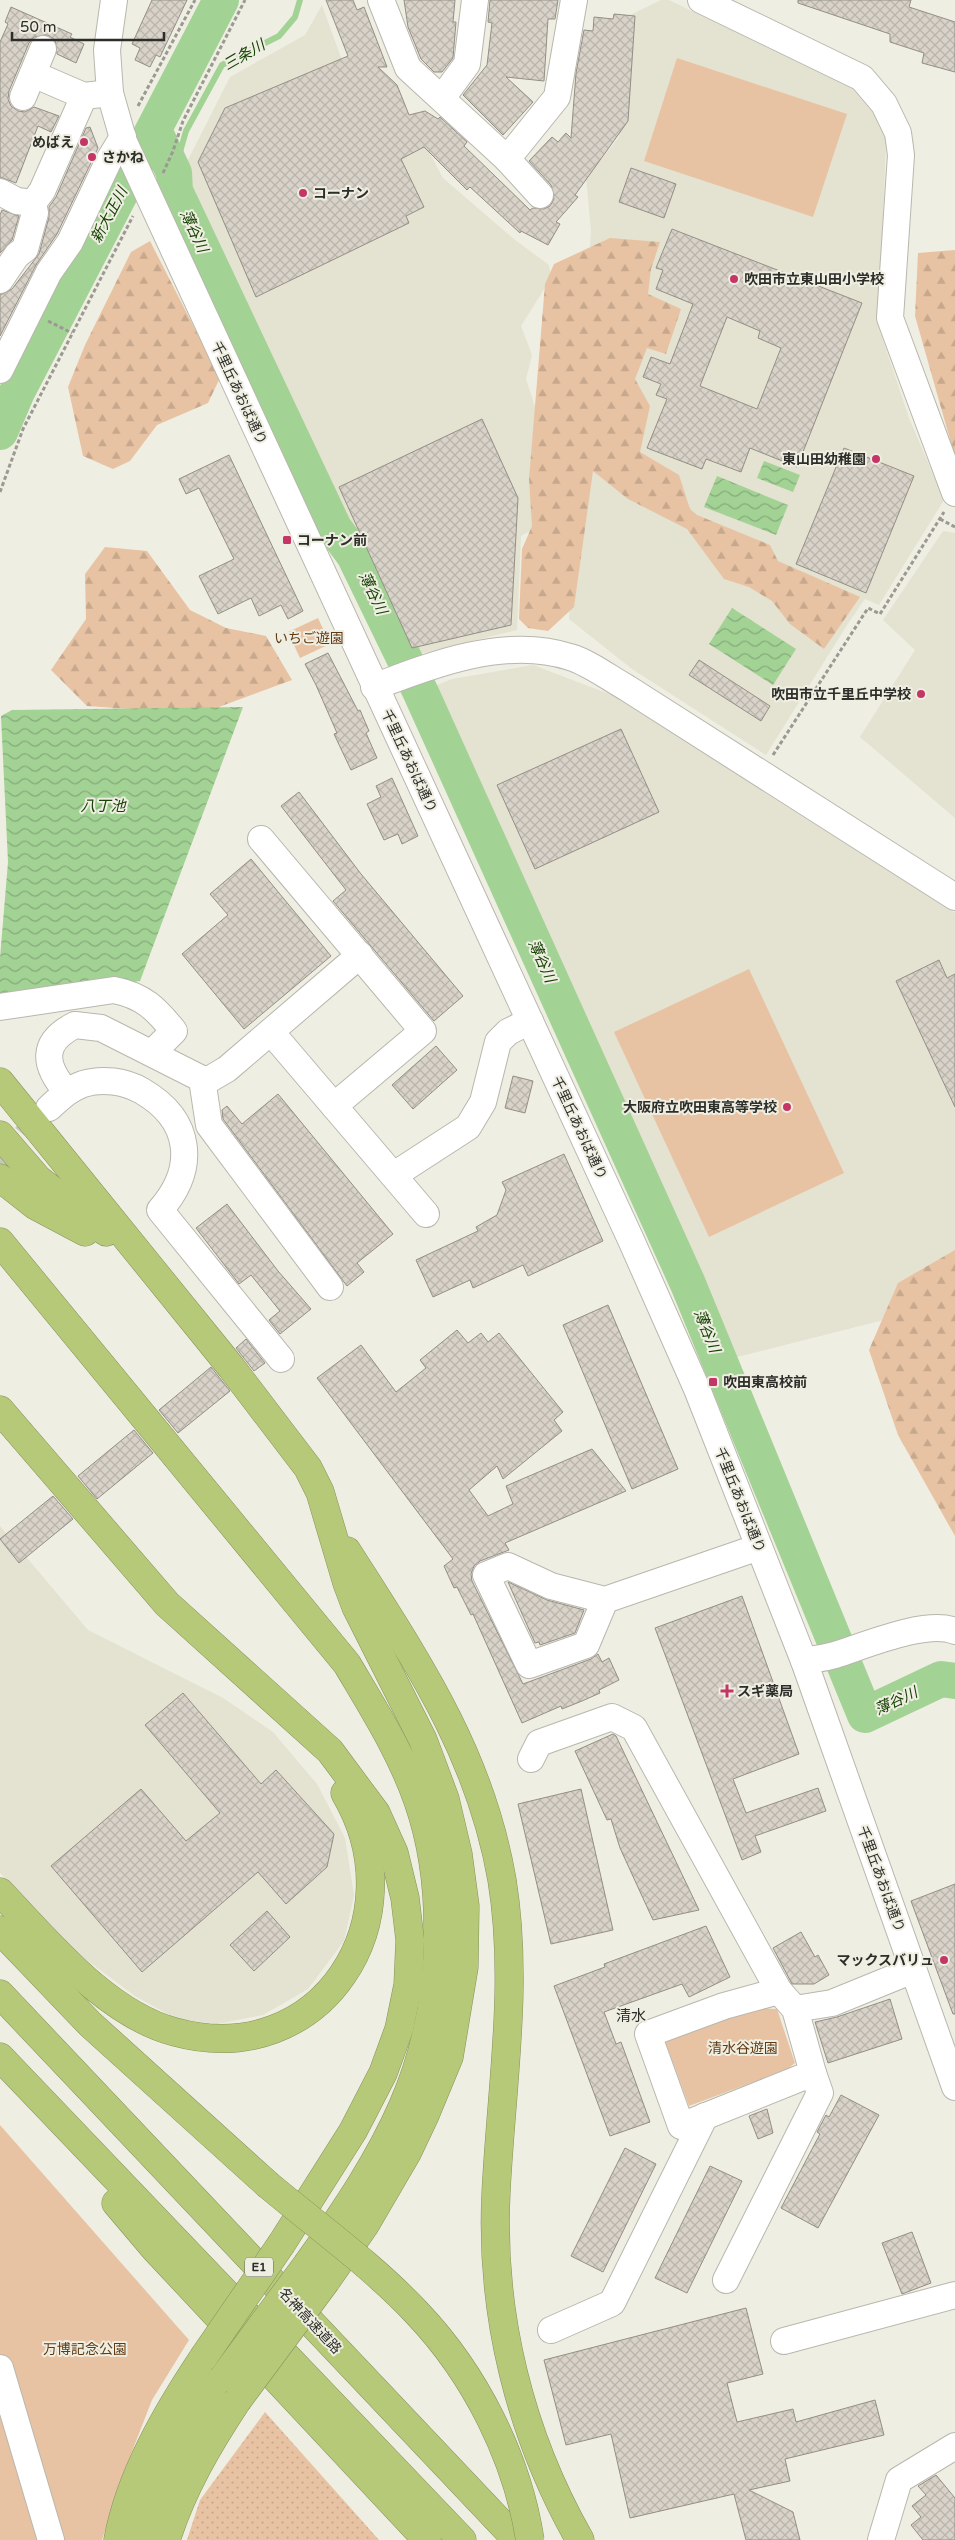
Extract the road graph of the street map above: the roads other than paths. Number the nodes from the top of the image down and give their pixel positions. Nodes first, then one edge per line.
1 (114, 0) edge
2 (381, 0) edge
3 (475, 0) edge
4 (574, 0) edge
5 (701, 0) edge
6 (43, 49) dead end
7 (110, 93) junction
8 (84, 96) junction
9 (442, 98) junction
10 (124, 140) junction
11 (507, 159) junction
12 (0, 192) edge
13 (540, 195) dead end
14 (33, 203) junction
15 (0, 280) edge
16 (0, 370) edge
17 (950, 502) edge
18 (386, 683) junction
19 (261, 839) dead end
20 (955, 897) edge
21 (360, 955) junction
22 (0, 1007) edge
23 (530, 1021) junction
24 (271, 1032) junction
25 (152, 1053) junction
26 (202, 1079) junction
27 (0, 1082) edge
28 (334, 1106) junction
29 (0, 1135) edge
30 (394, 1175) junction
31 (0, 1178) edge
32 (426, 1214) dead end
33 (0, 1242) edge
34 (151, 1271) junction
35 (330, 1287) dead end
36 (281, 1360) dead end
37 (0, 1410) edge
38 (330, 1524) junction
39 (759, 1547) junction
40 (605, 1600) junction
41 (955, 1631) edge
42 (804, 1661) junction
43 (248, 1679) junction
44 (531, 1759) dead end
45 (0, 1892) edge
46 (0, 1930) edge
47 (914, 1970) junction
48 (0, 1994) edge
49 (787, 2000) junction
50 (0, 2057) edge
51 (0, 2064) edge
52 (813, 2073) junction
53 (955, 2087) edge
54 (705, 2116) junction
55 (317, 2272) junction
56 (726, 2280) dead end
57 (955, 2294) edge
58 (551, 2330) dead end
59 (784, 2341) dead end
60 (0, 2368) edge
61 (955, 2446) edge
62 (52, 2540) edge
63 (118, 2540) edge
64 (141, 2540) edge
65 (166, 2540) edge
66 (427, 2540) edge
67 (462, 2540) edge
68 (517, 2540) edge
69 (530, 2540) edge
70 (580, 2540) edge
71 (881, 2540) edge

1 - 7 street
2 - 9 street
3 - 9 street
4 - 11 street
5 - 17 street
6 - 8 street
7 - 8 street
7 - 10 street
8 - 14 street
9 - 11 street
10 - 16 street
10 - 18 street, 千里丘あおば通り
11 - 13 street
12 - 14 street
14 - 15 street
18 - 20 street
18 - 23 street, 千里丘あおば通り
19 - 21 street
21 - 24 street
21 - 28 street
22 - 25 street
23 - 30 street
23 - 39 street, 千里丘あおば通り
24 - 26 street
24 - 28 street
25 - 26 street
25 - 36 street
26 - 35 street
27 - 34 highway
28 - 30 street
29 - 34 highway
30 - 32 street
31 - 34 highway
33 - 55 highway
34 - 38 highway
37 - 43 highway
38 - 55 highway
38 - 70 highway
39 - 40 street
39 - 42 street, 千里丘あおば通り
40 - 40 street
41 - 42 street
42 - 47 street, 千里丘あおば通り
43 - 45 highway
43 - 63 highway, bridge
44 - 49 street
46 - 69 highway, bridge
47 - 49 street
47 - 53 street, 千里丘あおば通り
48 - 68 highway, 名神高速道路 / E1
49 - 52 street
49 - 54 street
50 - 67 highway
51 - 66 highway
52 - 54 street
52 - 56 street
54 - 58 street
55 - 64 highway, bridge
55 - 65 highway, bridge
57 - 59 street
60 - 62 street
61 - 71 street

